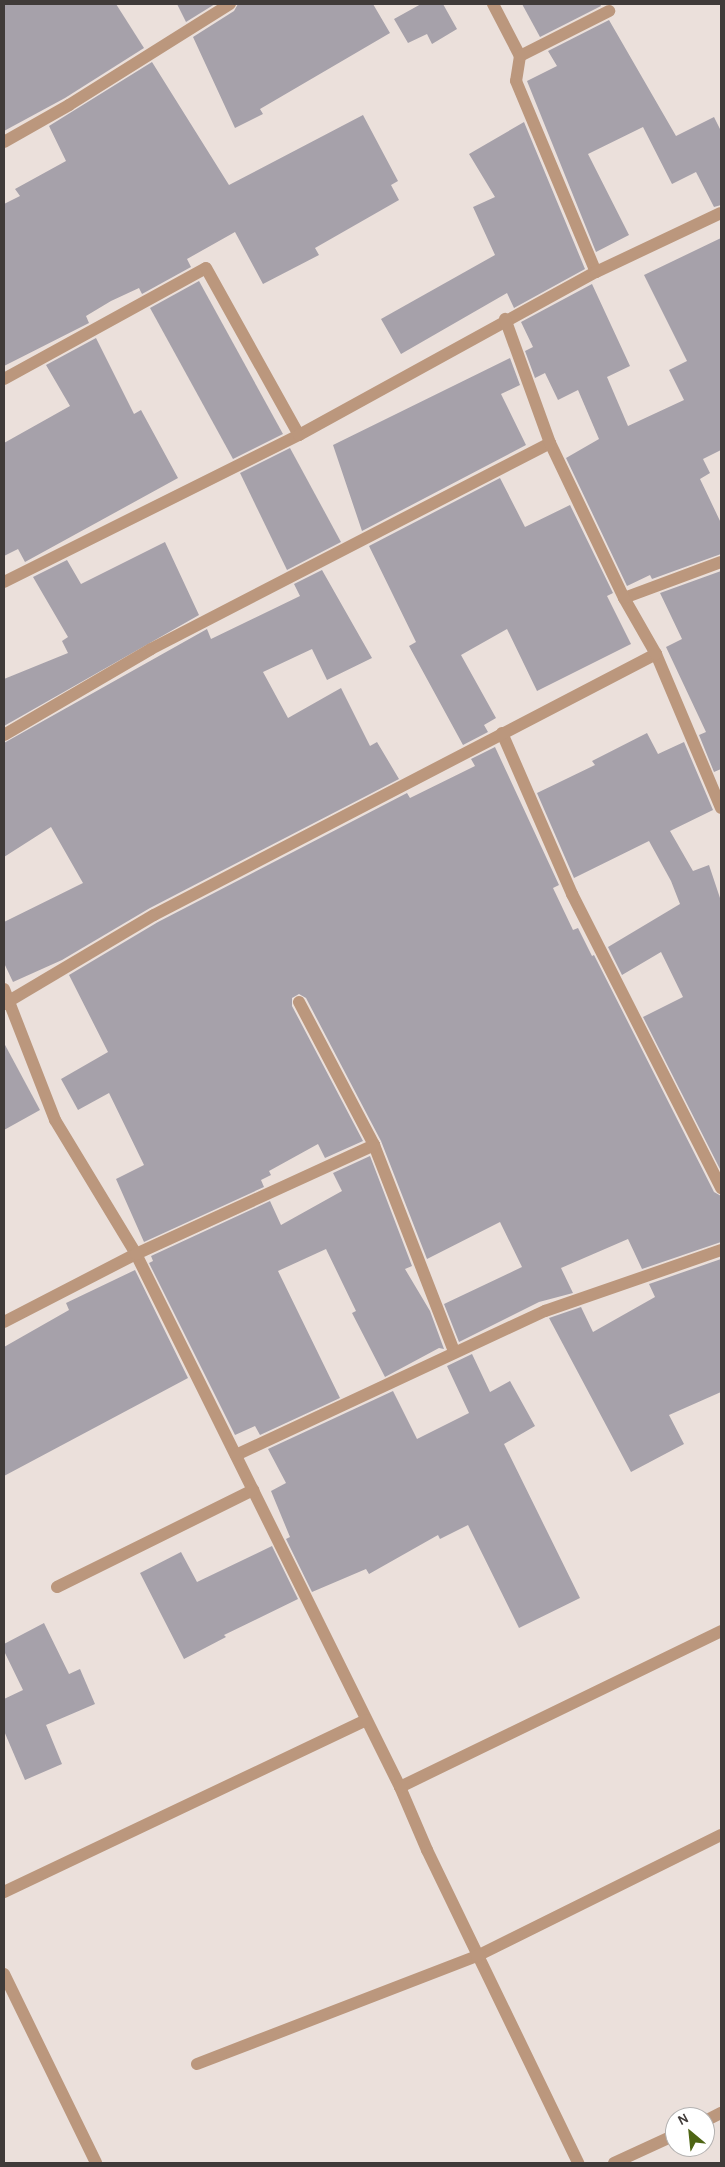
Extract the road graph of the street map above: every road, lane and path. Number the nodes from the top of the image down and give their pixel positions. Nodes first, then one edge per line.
1 (230, 4) edge
2 (494, 4) edge
3 (609, 11) dead end
4 (520, 56) junction
5 (4, 142) edge
6 (721, 213) edge
7 (596, 272) junction
8 (506, 320) junction
9 (4, 379) edge
10 (299, 435) junction
11 (550, 443) junction
12 (721, 562) edge
13 (4, 582) edge
14 (624, 598) junction
15 (656, 654) junction
16 (502, 733) junction
17 (4, 735) edge
18 (721, 808) edge
19 (4, 989) edge
20 (6, 1002) edge
21 (299, 1002) dead end
22 (374, 1145) junction
23 (721, 1188) edge
24 (721, 1250) edge
25 (136, 1254) junction
26 (4, 1322) edge
27 (454, 1351) junction
28 (236, 1455) junction
29 (253, 1490) junction
30 (57, 1587) dead end
31 (721, 1631) edge
32 (366, 1720) junction
33 (400, 1787) junction
34 (721, 1835) edge
35 (4, 1892) edge
36 (477, 1956) junction
37 (4, 1974) edge
38 (197, 2064) dead end
39 (665, 2140) edge
40 (96, 2163) edge
41 (578, 2163) edge
42 (614, 2163) edge

1 - 5 street
2 - 4 street
3 - 4 street
4 - 7 street
6 - 7 street
7 - 8 street
8 - 10 street
8 - 11 street
9 - 10 street
10 - 13 street
11 - 14 street
11 - 17 street
12 - 14 street
14 - 15 street
15 - 16 street
15 - 18 street
16 - 20 street
16 - 23 street
19 - 20 street
20 - 25 street
21 - 22 street
22 - 25 street
22 - 27 street
24 - 27 street
25 - 26 street
25 - 28 street
27 - 28 street
28 - 29 street
29 - 30 street
29 - 32 street
31 - 33 street
32 - 33 street
32 - 35 street
33 - 36 street
34 - 36 street
36 - 38 street
36 - 41 street
37 - 40 street
39 - 42 street

